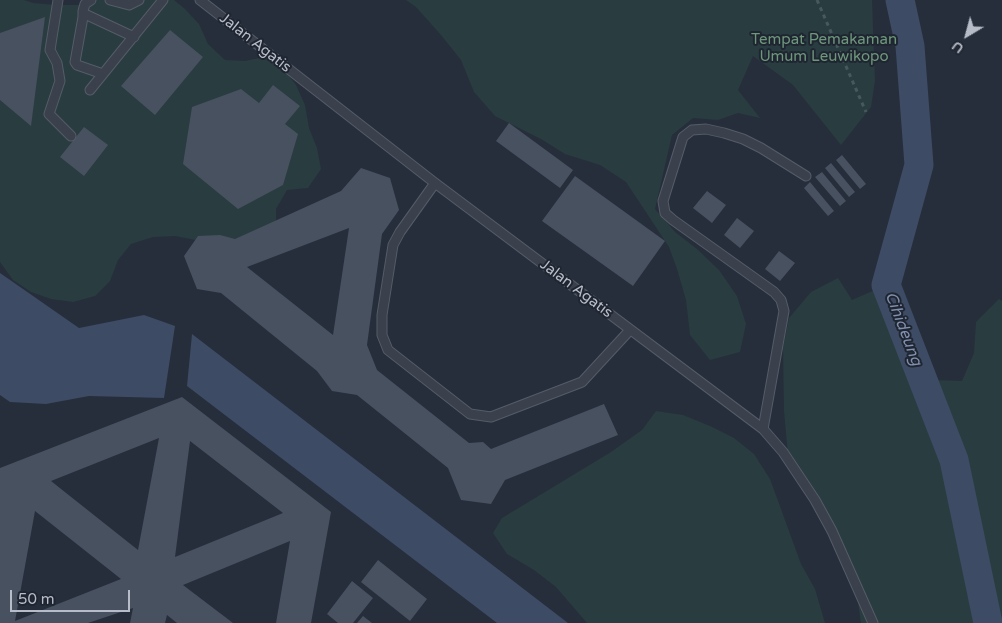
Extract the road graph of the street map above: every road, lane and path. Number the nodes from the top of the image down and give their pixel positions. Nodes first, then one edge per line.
1 (58, 0) edge
2 (91, 0) edge
3 (110, 0) edge
4 (139, 0) edge
5 (163, 0) edge
6 (200, 0) edge
7 (210, 0) edge
8 (816, 0) edge
9 (214, 11) junction
10 (83, 17) junction
11 (134, 37) junction
12 (103, 74) junction
13 (90, 90) dead end
14 (866, 112) dead end
15 (71, 136) dead end
16 (806, 176) dead end
17 (435, 183) junction
18 (630, 330) junction
19 (763, 429) junction
20 (873, 623) edge

1 - 15 lane
2 - 10 lane
3 - 4 lane
5 - 11 lane
6 - 9 lane, Jalan Agatis
7 - 9 lane
8 - 14 path
9 - 17 lane, Jalan Agatis
10 - 11 lane
10 - 12 lane
11 - 12 lane
12 - 13 lane
16 - 19 lane
17 - 18 lane, Jalan Agatis
17 - 18 lane
18 - 19 lane, Jalan Agatis
19 - 20 lane, Jalan Agatis

